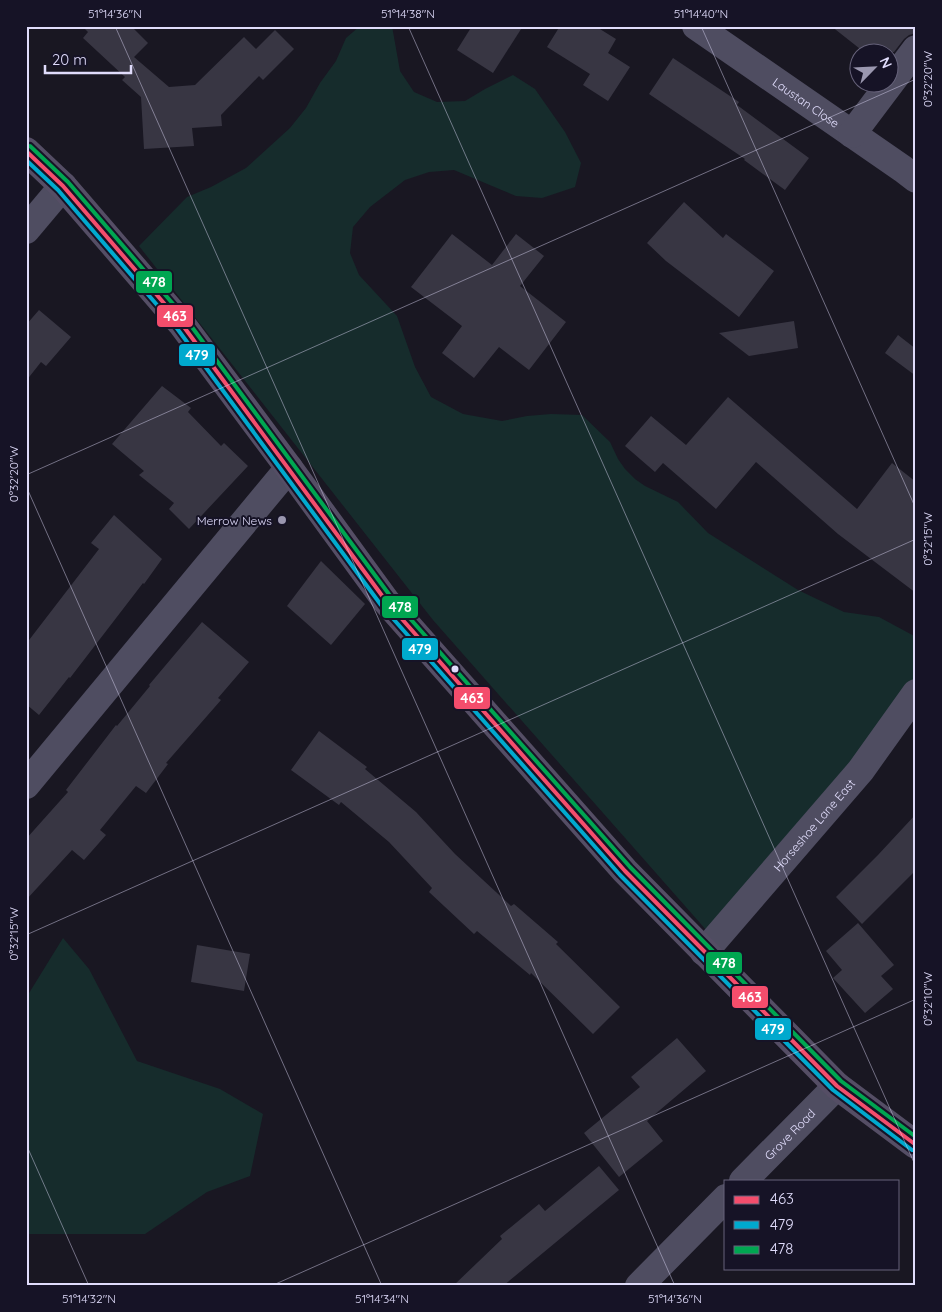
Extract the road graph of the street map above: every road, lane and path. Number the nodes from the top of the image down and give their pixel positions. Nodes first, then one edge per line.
1 (696, 26) edge
2 (916, 49) edge
3 (852, 134) junction
4 (26, 151) edge
5 (916, 179) edge
6 (64, 186) junction
7 (26, 230) edge
8 (290, 468) junction
9 (916, 693) edge
10 (26, 785) edge
11 (704, 952) junction
12 (837, 1086) junction
13 (916, 1145) edge
14 (744, 1180) edge
15 (724, 1200) edge
16 (639, 1286) edge

1 - 3 street, Laustan Close
2 - 3 street
3 - 5 street, Laustan Close
4 - 6 main road
6 - 7 street
6 - 8 main road
8 - 10 street
8 - 11 main road
9 - 11 street, Horseshoe Lane East
11 - 12 main road
12 - 13 main road
12 - 14 street, Grove Road
15 - 16 street

